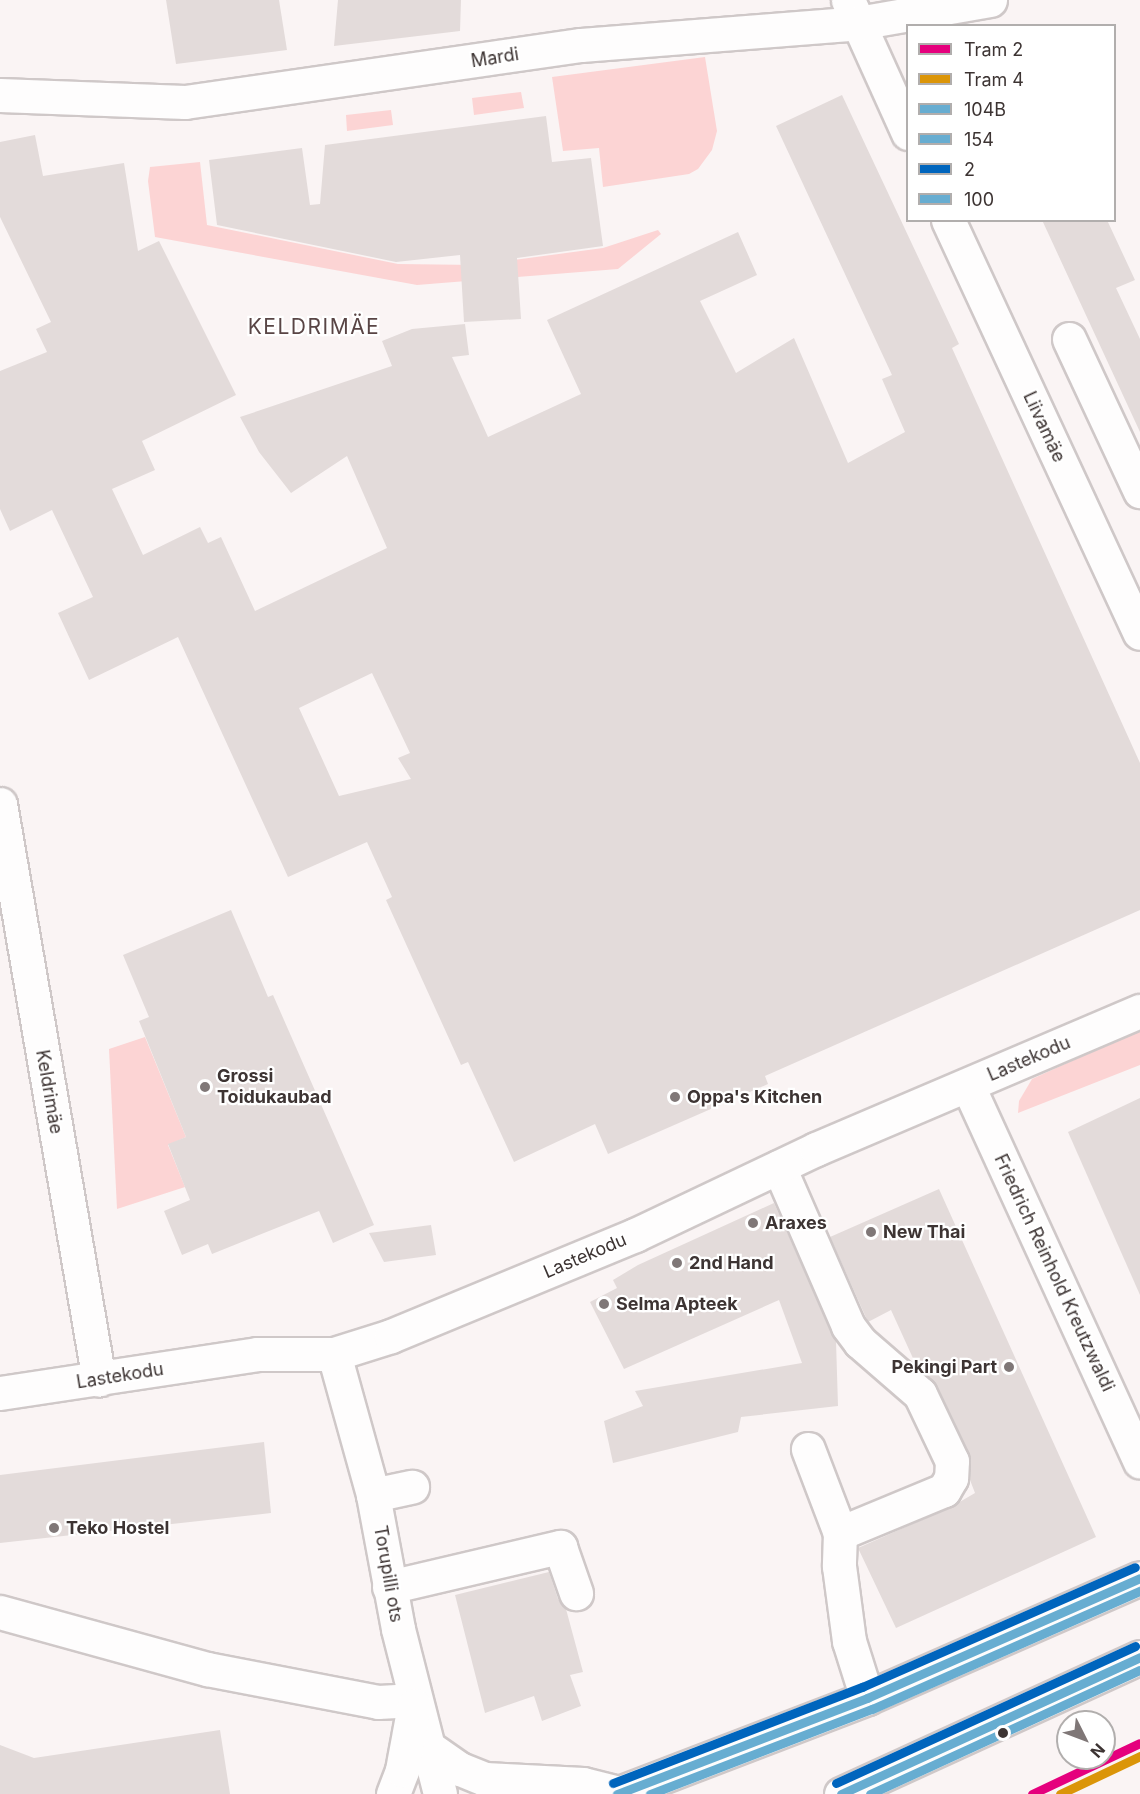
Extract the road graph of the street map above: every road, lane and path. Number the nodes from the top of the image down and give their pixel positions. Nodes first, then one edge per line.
1 (990, 0) edge
2 (853, 11) edge
3 (0, 95) edge
4 (906, 129) edge
5 (949, 222) edge
6 (1069, 339) dead end
7 (1140, 491) edge
8 (1140, 633) edge
9 (0, 804) edge
10 (1140, 1011) edge
11 (968, 1086) junction
12 (779, 1167) junction
13 (334, 1354) junction
14 (99, 1380) junction
15 (0, 1393) edge
16 (808, 1449) dead end
17 (1140, 1461) edge
18 (412, 1486) dead end
19 (373, 1495) junction
20 (840, 1533) junction
21 (1140, 1578) edge
22 (389, 1587) junction
23 (576, 1593) dead end
24 (0, 1612) edge
25 (1140, 1657) edge
26 (867, 1698) junction
27 (415, 1700) junction
28 (431, 1749) junction
29 (393, 1794) edge
30 (440, 1794) edge
31 (619, 1794) edge
32 (841, 1794) edge

1 - 2 street, Mardi
2 - 3 street, Mardi
2 - 4 street
5 - 8 street, Liivamäe
6 - 7 street
9 - 14 street, Keldrimäe
10 - 11 street, Lastekodu
11 - 12 street, Lastekodu
11 - 17 street, Friedrich Reinhold Kreutzwaldi
12 - 13 street, Lastekodu
12 - 20 street
13 - 14 street, Lastekodu
13 - 19 street, Torupilli ots
14 - 15 street, Lastekodu
16 - 20 street
18 - 19 street
19 - 22 street, Torupilli ots
20 - 26 street
21 - 26 street
22 - 23 street
22 - 27 street, Torupilli ots
24 - 27 street
25 - 32 street
26 - 31 street
27 - 28 street, Torupilli ots
27 - 29 street
28 - 30 street, Torupilli ots
28 - 31 street

